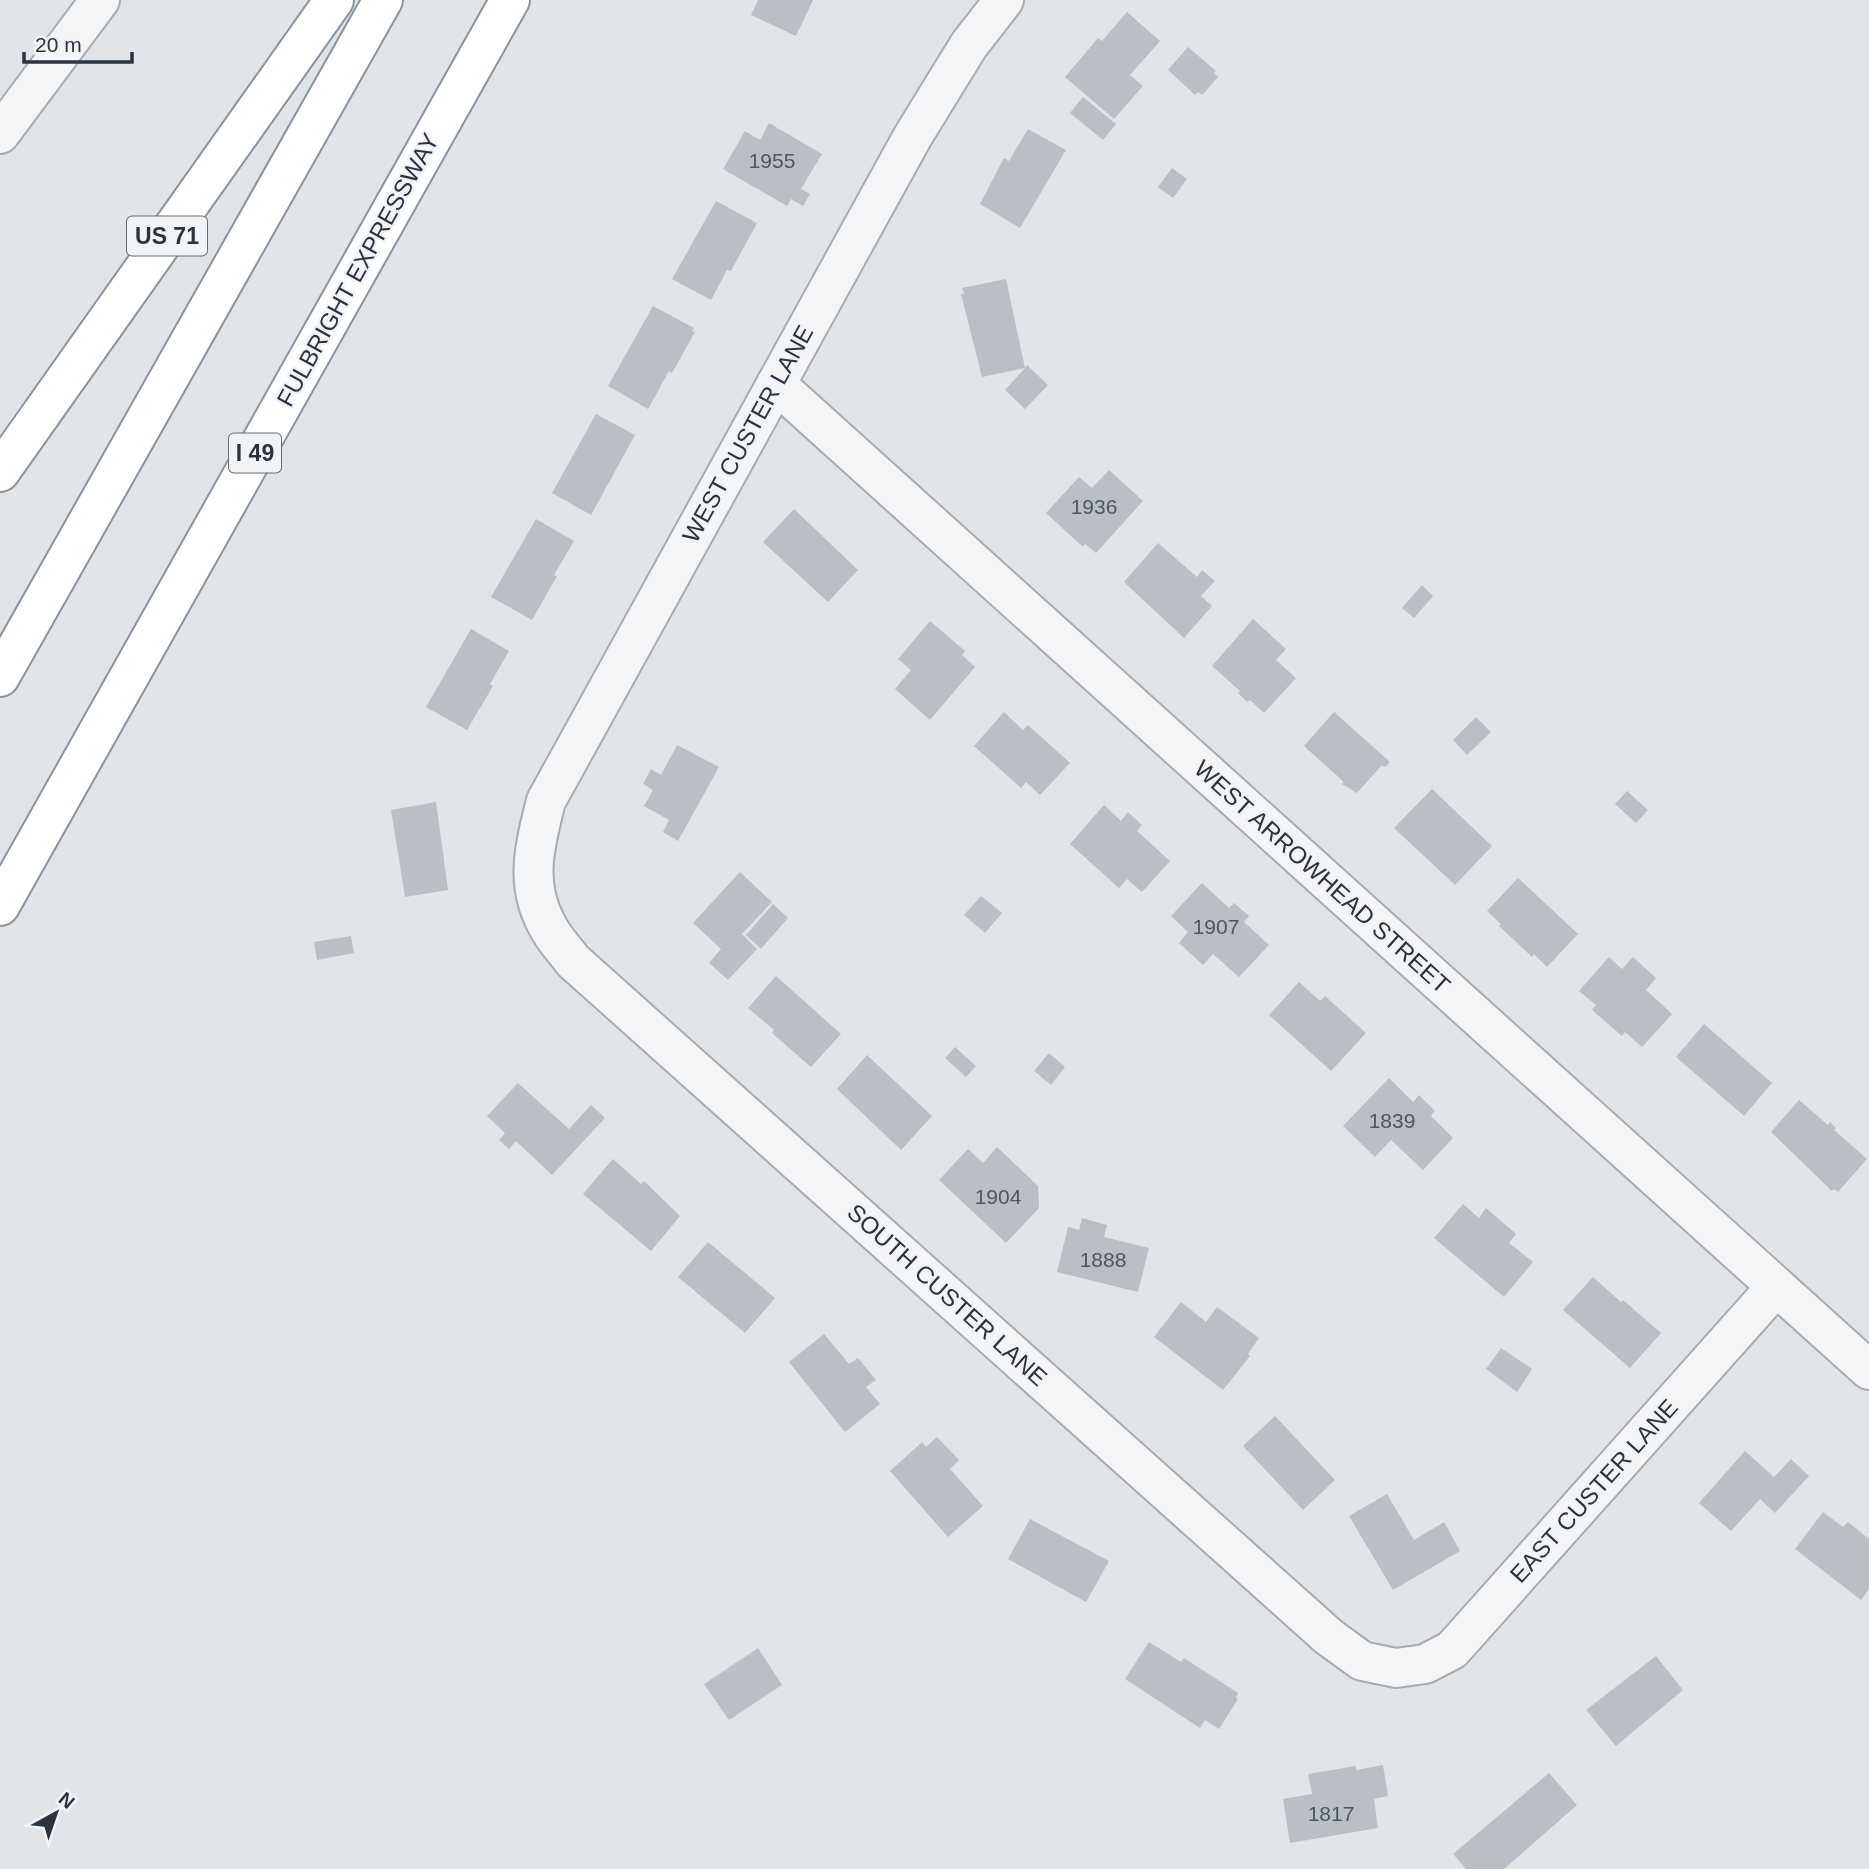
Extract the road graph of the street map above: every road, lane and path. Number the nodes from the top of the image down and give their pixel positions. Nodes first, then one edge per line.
1 (100, 0) edge
2 (334, 0) edge
3 (383, 0) edge
4 (510, 0) edge
5 (1004, 0) edge
6 (0, 134) edge
7 (776, 384) junction
8 (0, 472) edge
9 (0, 677) edge
10 (532, 884) joint
11 (0, 906) edge
12 (1776, 1287) junction
13 (1869, 1370) edge
14 (1396, 1668) joint

1 - 6 street
2 - 8 highway, US 71
3 - 9 highway
4 - 11 highway, FULBRIGHT EXPRESSWAY / I 49
5 - 7 street, WEST CUSTER LANE
7 - 10 street, WEST CUSTER LANE
7 - 12 street, WEST ARROWHEAD STREET
10 - 14 street, SOUTH CUSTER LANE
12 - 13 street, WEST ARROWHEAD STREET
12 - 14 street, EAST CUSTER LANE

